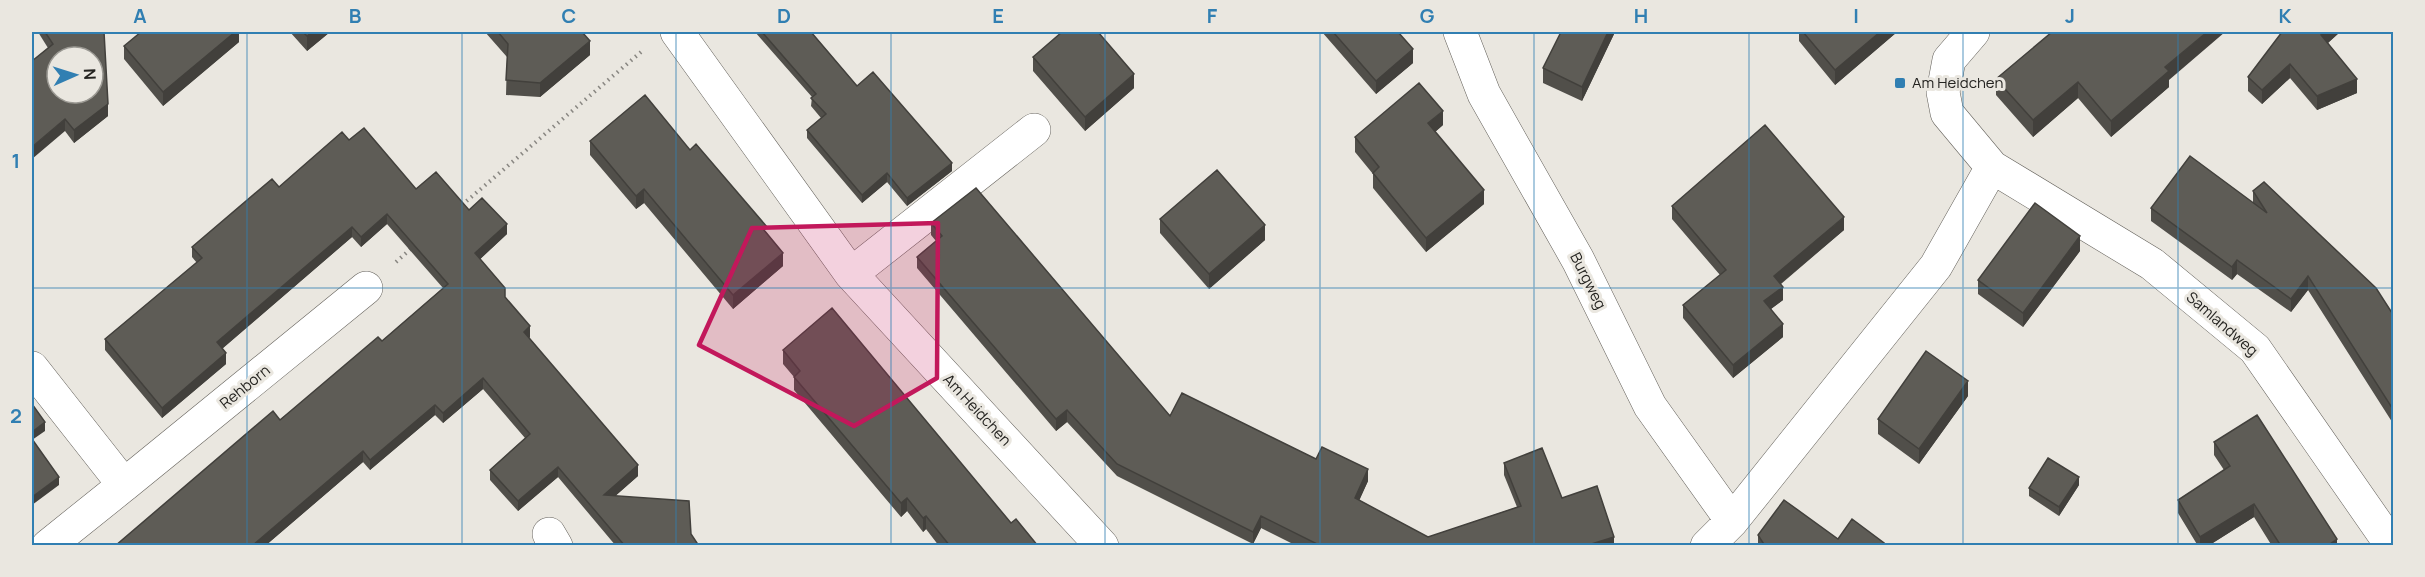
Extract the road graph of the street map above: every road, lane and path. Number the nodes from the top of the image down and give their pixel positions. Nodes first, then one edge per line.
1 (677, 32) edge
2 (1461, 32) edge
3 (1973, 32) edge
4 (646, 47) dead end
5 (1034, 130) dead end
6 (1992, 167) junction
7 (456, 210) edge
8 (420, 241) edge
9 (851, 274) junction
10 (366, 288) joint
11 (32, 368) edge
12 (124, 485) junction
13 (1732, 521) junction
14 (48, 546) edge
15 (1102, 546) edge
16 (1707, 546) edge
17 (2392, 546) edge

1 - 9 street, Am Heidchen
2 - 13 street, Burgweg
3 - 6 street
4 - 7 path
5 - 9 street
6 - 13 street
6 - 17 street, Samlandweg
8 - 10 path
9 - 15 street, Am Heidchen
10 - 12 street, Rehborn
11 - 12 street
12 - 14 street, Rehborn
13 - 16 street

